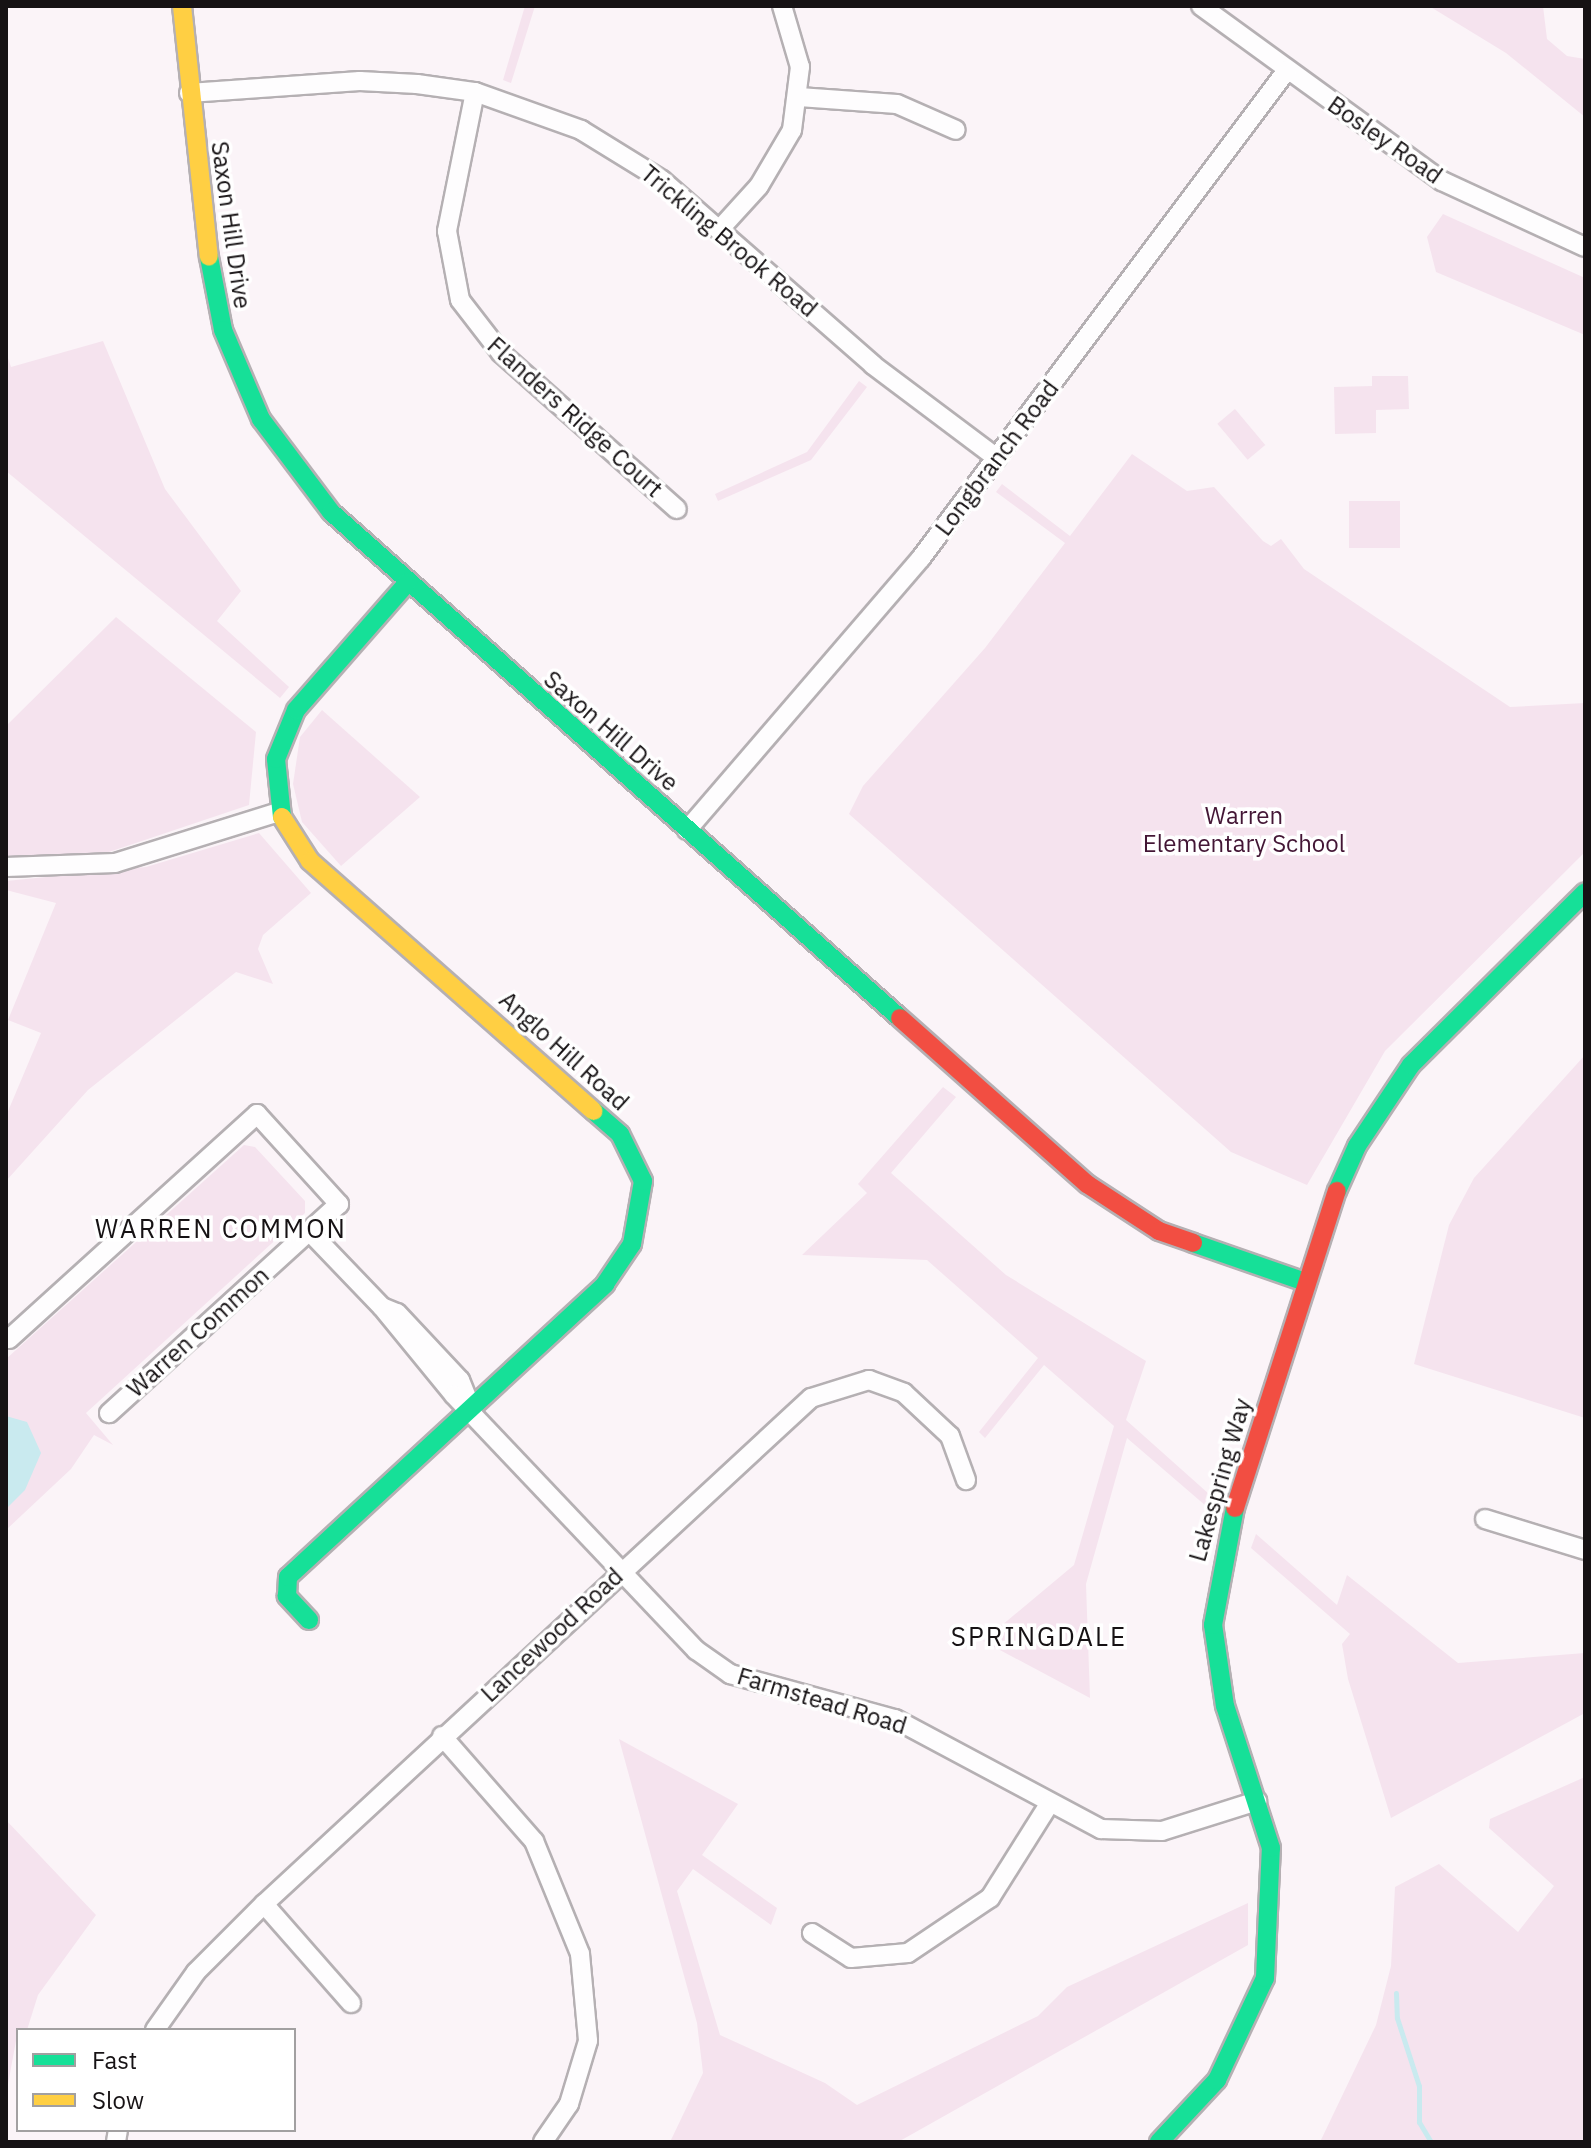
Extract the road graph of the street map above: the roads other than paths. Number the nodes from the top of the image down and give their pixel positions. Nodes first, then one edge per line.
1 (182, 6) edge
2 (782, 6) edge
3 (1201, 6) edge
4 (1287, 70) junction
5 (475, 92) junction
6 (189, 93) junction
7 (799, 97) junction
8 (956, 130) dead end
9 (719, 230) junction
10 (1585, 247) edge
11 (997, 458) junction
12 (677, 509) dead end
13 (407, 583) junction
14 (279, 812) junction
15 (687, 830) junction
16 (6, 867) edge
17 (1585, 892) edge
18 (309, 1231) junction
19 (1303, 1281) junction
20 (9, 1339) dead end
21 (470, 1405) junction
22 (109, 1413) dead end
23 (966, 1480) dead end
24 (1485, 1519) dead end
25 (1585, 1550) edge
26 (621, 1571) junction
27 (309, 1620) dead end
28 (442, 1736) junction
29 (1257, 1801) junction
30 (1048, 1806) junction
31 (264, 1904) junction
32 (812, 1933) dead end
33 (351, 2003) dead end
34 (156, 2028) edge
35 (543, 2142) edge
36 (1159, 2142) edge

1 - 6 street, Saxon Hill Drive
2 - 7 street
3 - 4 street, Bosley Road
4 - 10 street, Bosley Road
4 - 11 street, Longbranch Road
5 - 6 street, Trickling Brook Road
5 - 9 street, Trickling Brook Road
5 - 12 street, Flanders Ridge Court
6 - 13 street, Saxon Hill Drive
7 - 8 street
7 - 9 street
9 - 11 street, Trickling Brook Road
11 - 15 street, Longbranch Road
13 - 14 street, Anglo Hill Road
13 - 15 street, Saxon Hill Drive
14 - 16 street
14 - 21 street, Anglo Hill Road
15 - 19 street, Saxon Hill Drive
17 - 19 street, Lakespring Way
18 - 20 street, Warren Common
18 - 21 street, Farmstead Road
18 - 22 street, Warren Common
19 - 29 street, Lakespring Way
21 - 26 street, Farmstead Road
21 - 27 street, Anglo Hill Road
23 - 26 street, Lancewood Road
24 - 25 street
26 - 28 street, Lancewood Road
26 - 30 street, Farmstead Road
28 - 31 street, Lancewood Road
28 - 35 street
29 - 30 street, Farmstead Road
29 - 36 street, Lakespring Way
30 - 32 street
31 - 33 street
31 - 34 street, Lancewood Road

